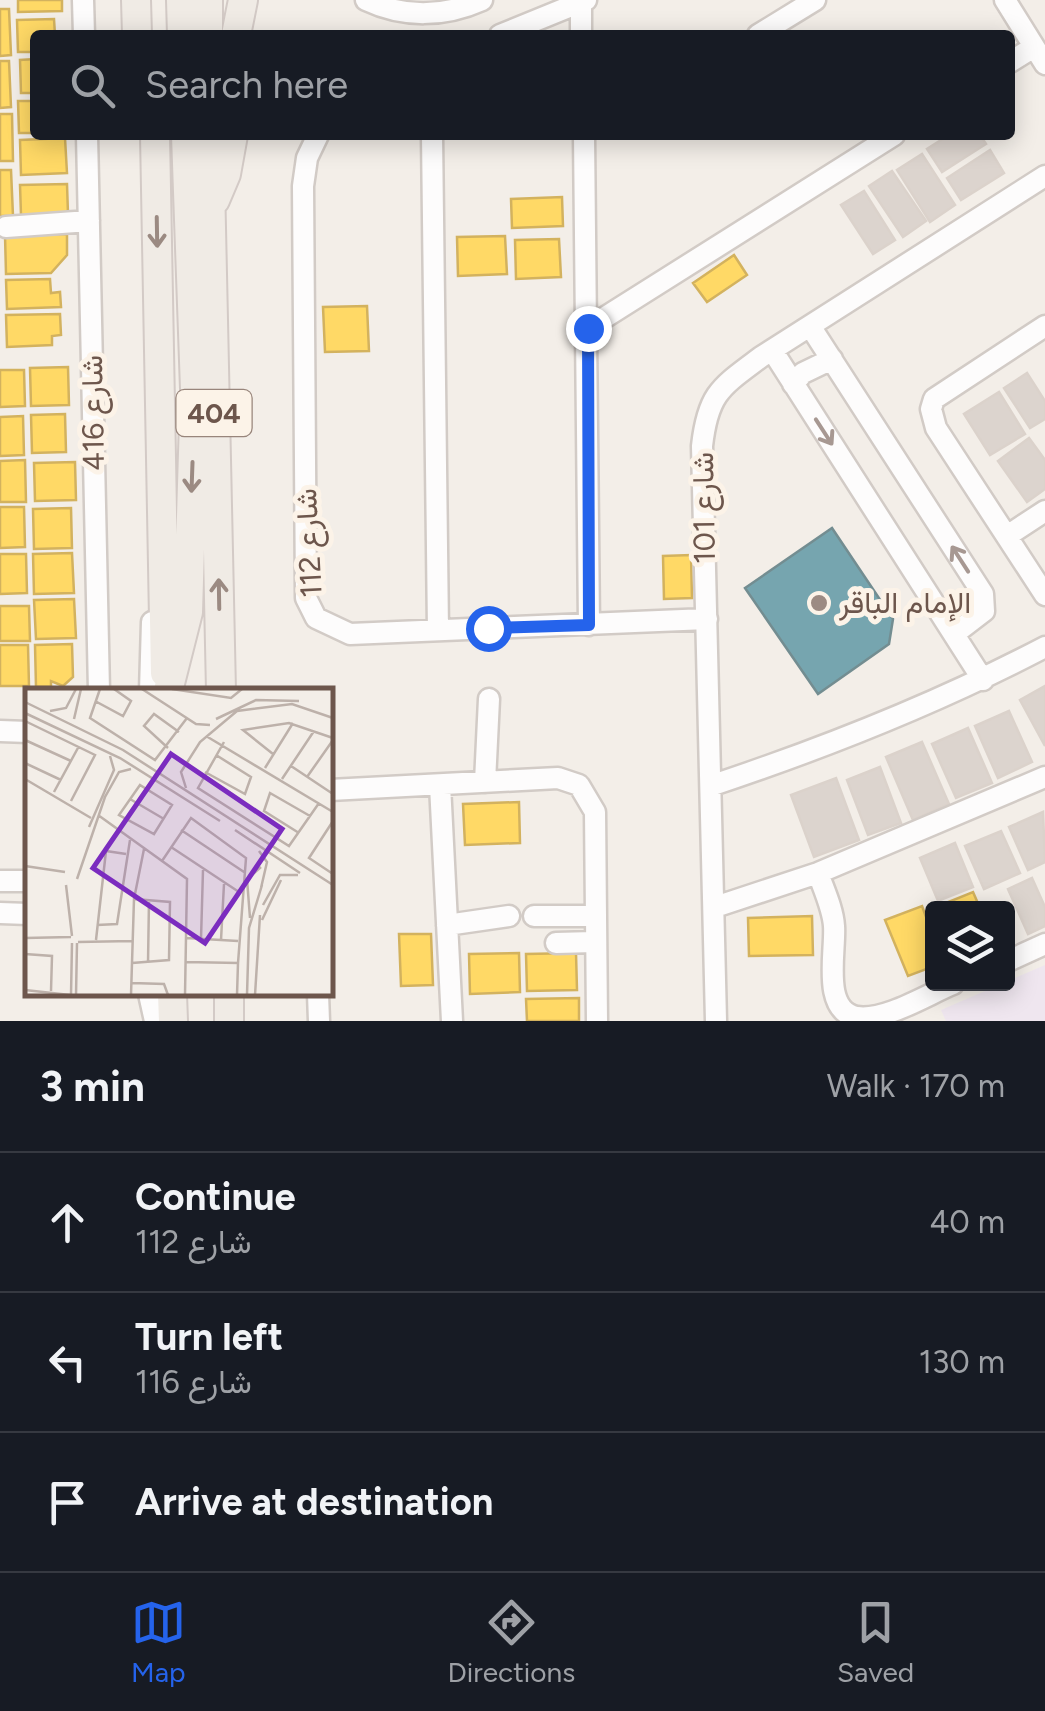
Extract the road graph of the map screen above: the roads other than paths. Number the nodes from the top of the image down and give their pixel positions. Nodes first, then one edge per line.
1 (84, 0) edge
2 (136, 0) edge
3 (152, 0) edge
4 (181, 0) edge
5 (208, 0) edge
6 (243, 0) edge
7 (366, 0) edge
8 (482, 0) edge
9 (815, 0) edge
10 (1006, 0) edge
11 (583, 2) edge
12 (84, 30) edge
13 (138, 30) edge
14 (153, 30) edge
15 (182, 30) edge
16 (208, 30) edge
17 (237, 30) edge
18 (513, 30) edge
19 (582, 30) edge
20 (766, 30) edge
21 (1040, 56) edge
22 (1015, 61) edge
23 (86, 140) edge
24 (154, 140) edge
25 (186, 140) edge
26 (209, 140) edge
27 (232, 140) edge
28 (316, 140) edge
29 (432, 140) edge
30 (588, 140) edge
31 (886, 140) edge
32 (1045, 176) edge
33 (209, 210) junction
34 (88, 221) junction
35 (6, 227) dead end
36 (810, 326) junction
37 (1045, 326) edge
38 (588, 328) junction
39 (772, 350) junction
40 (832, 359) junction
41 (793, 384) junction
42 (164, 506) junction
43 (1045, 511) edge
44 (1007, 536) junction
45 (1045, 595) edge
46 (707, 619) junction
47 (589, 625) junction
48 (438, 630) junction
49 (954, 634) junction
50 (1045, 646) edge
51 (983, 680) junction
52 (99, 688) edge
53 (150, 688) edge
54 (167, 688) edge
55 (168, 688) edge
56 (221, 688) edge
57 (489, 699) dead end
58 (1045, 777) edge
59 (485, 782) junction
60 (440, 785) junction
61 (713, 785) junction
62 (332, 790) edge
63 (818, 874) junction
64 (715, 907) junction
65 (0, 913) edge
66 (25, 914) edge
67 (509, 916) dead end
68 (534, 916) dead end
69 (594, 916) junction
70 (447, 926) junction
71 (556, 942) dead end
72 (594, 942) junction
73 (1045, 944) edge
74 (1015, 957) edge
75 (936, 991) edge
76 (149, 996) edge
77 (318, 996) edge
78 (155, 1021) edge
79 (319, 1021) edge
80 (452, 1021) edge
81 (597, 1021) edge
82 (716, 1021) edge

1 - 12 street
2 - 13 main road
3 - 14 main road
4 - 15 main road
5 - 16 main road
6 - 17 main road
7 - 8 street
9 - 20 street
10 - 21 street
11 - 18 street
11 - 19 street
21 - 22 street
23 - 34 street, شارع 416
24 -> 42 main road, 404
25 -> 55 main road
26 - 33 main road, 404
27 - 33 main road
28 - 48 street, شارع 112
29 - 48 street
30 - 38 street
31 - 38 street
32 - 36 street, شارع 101
56 -> 33 main road, 404
34 - 35 street
34 - 52 street, شارع 416
36 - 39 street, شارع 101
36 - 40 street
37 - 44 street
38 - 47 street
39 - 41 street
39 - 46 street, شارع 101
40 - 41 street
49 -> 40 street
41 -> 49 street
42 - 53 street
42 - 54 main road, 404
43 - 44 street
44 - 45 street
46 - 47 street, شارع 112
46 - 61 street, شارع 101
47 - 48 street, شارع 112
49 - 51 street
50 - 51 street
51 - 61 street
57 - 59 street
58 - 63 street
59 - 60 street
59 - 69 street
60 - 62 street
60 - 70 street
61 - 64 street, شارع 101
63 - 64 street
63 - 75 street
64 - 82 street, شارع 101
65 - 66 street
67 - 70 street
68 - 69 street
69 - 72 street
70 - 80 street
71 - 72 street
72 - 81 street
73 - 74 street
76 - 78 street
77 - 79 street

